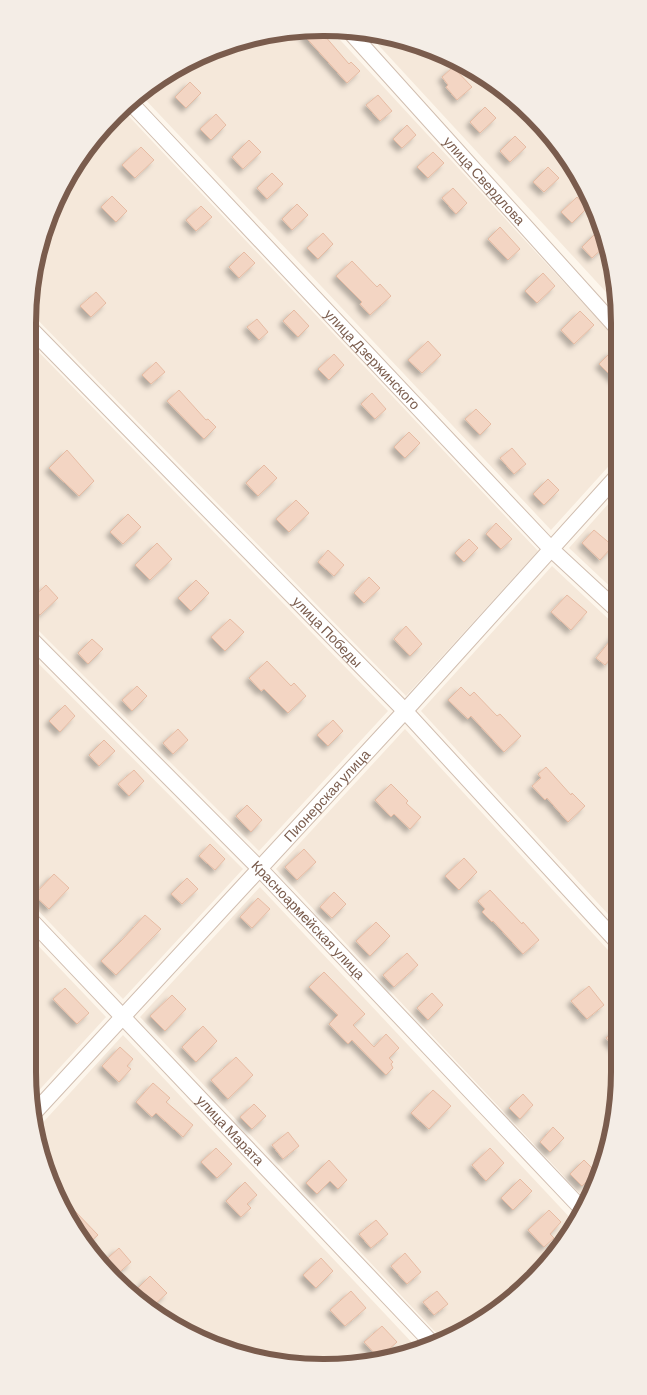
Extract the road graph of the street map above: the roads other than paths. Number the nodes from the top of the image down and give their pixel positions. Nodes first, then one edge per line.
1 (355, 38) edge
2 (135, 107) edge
3 (611, 321) edge
4 (36, 334) edge
5 (611, 483) edge
6 (551, 549) junction
7 (611, 605) edge
8 (36, 644) edge
9 (405, 711) junction
10 (260, 869) junction
11 (36, 925) edge
12 (611, 935) edge
13 (123, 1017) junction
14 (39, 1108) edge
15 (578, 1205) edge
16 (428, 1339) edge

1 - 3 street, улица Свердлова
2 - 6 street, улица Дзержинского
4 - 9 street, улица Победы
5 - 6 street, Пионерская улица
6 - 7 street, улица Дзержинского
6 - 9 street, Пионерская улица
8 - 10 street, Красноармейская улица
9 - 10 street, Пионерская улица
9 - 12 street, улица Победы
10 - 13 street, Пионерская улица
10 - 15 street, Красноармейская улица
11 - 13 street, улица Марата
13 - 14 street, Пионерская улица
13 - 16 street, улица Марата

